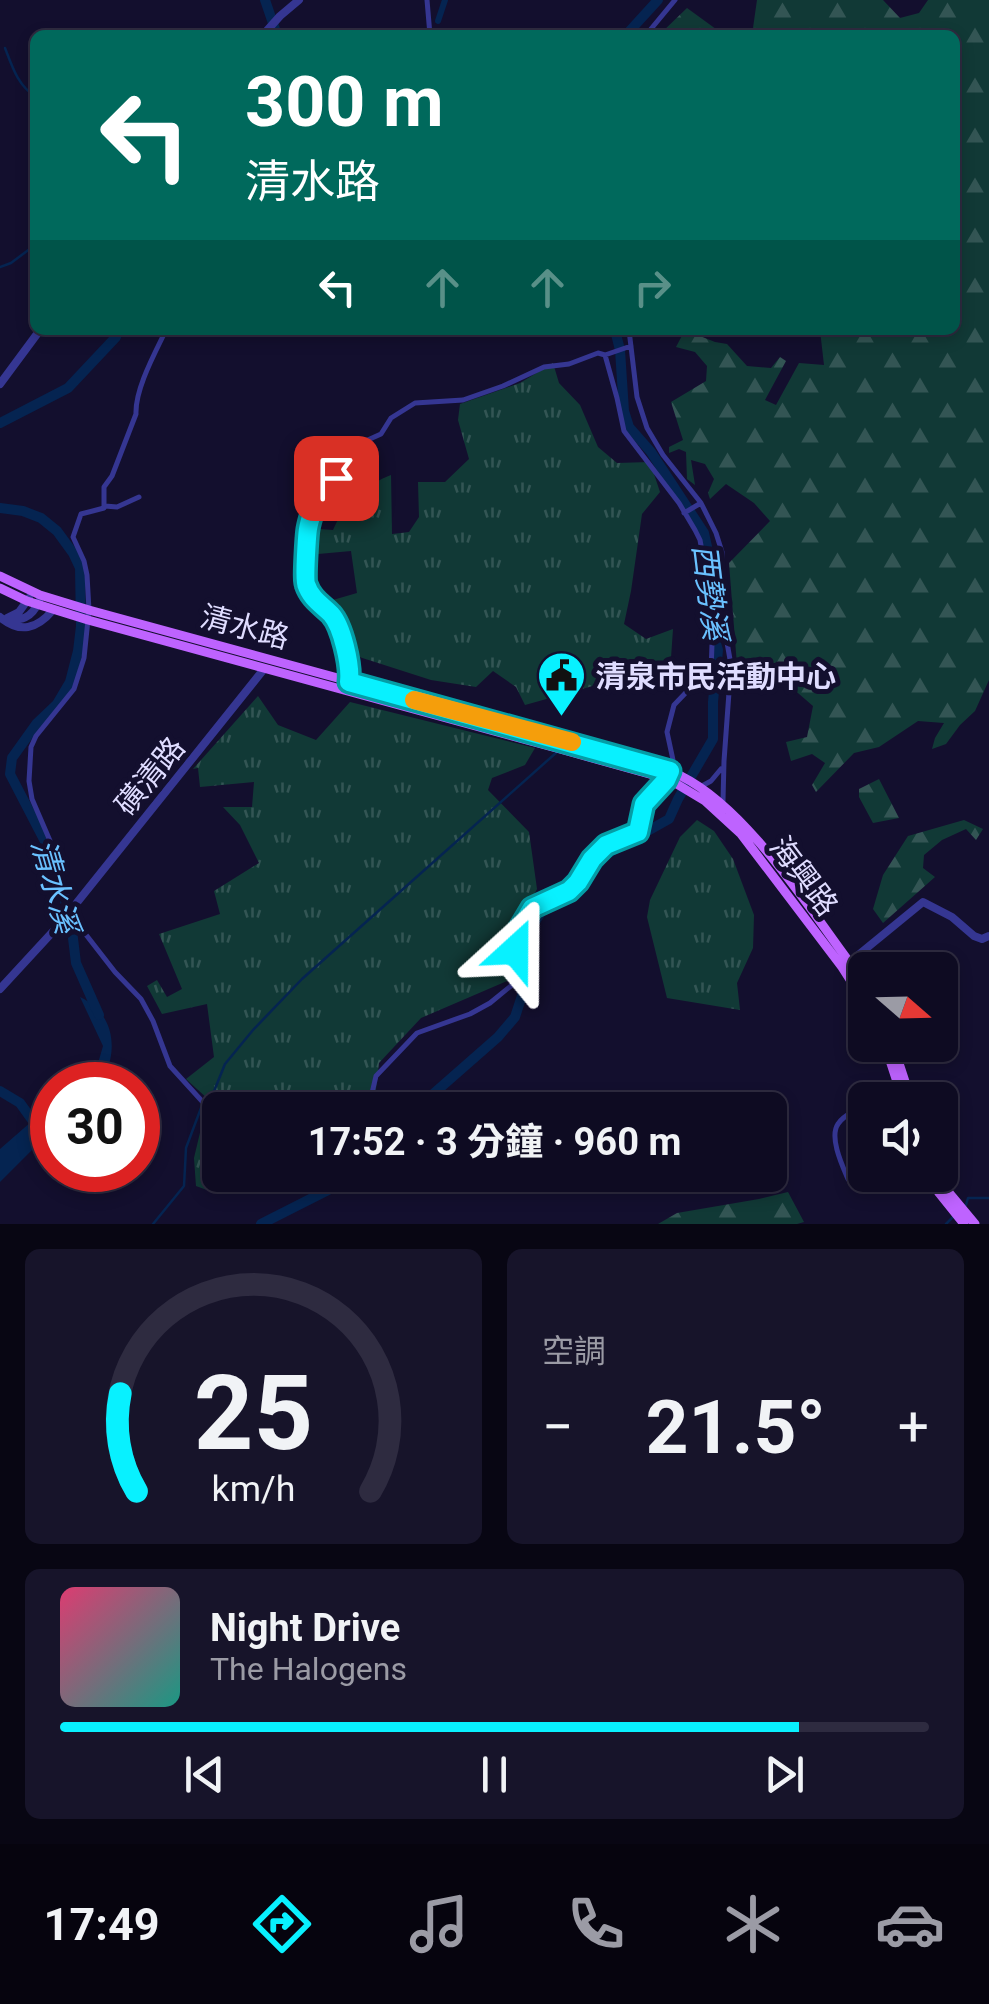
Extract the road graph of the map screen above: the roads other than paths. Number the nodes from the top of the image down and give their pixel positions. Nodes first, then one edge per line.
1 (299, 0) edge
2 (427, 0) edge
3 (675, 0) edge
4 (267, 30) edge
5 (430, 30) edge
6 (650, 30) edge
7 (36, 335) edge
8 (164, 335) edge
9 (630, 335) edge
10 (631, 346) junction
11 (604, 356) junction
12 (0, 384) edge
13 (139, 496) dead end
14 (702, 503) junction
15 (105, 506) junction
16 (684, 513) junction
17 (0, 576) edge
18 (0, 588) edge
19 (34, 598) junction
20 (53, 610) junction
21 (82, 613) junction
22 (2, 618) edge
23 (723, 628) junction
24 (709, 633) junction
25 (266, 664) junction
26 (347, 686) junction
27 (724, 761) junction
28 (673, 777) junction
29 (695, 787) junction
30 (720, 807) junction
31 (70, 910) junction
32 (989, 936) edge
33 (846, 965) junction
34 (848, 969) edge
35 (0, 990) edge
36 (893, 1062) edge
37 (897, 1062) edge
38 (902, 1081) joint
39 (372, 1092) edge
40 (202, 1101) edge
41 (848, 1115) edge
42 (848, 1179) dead end
43 (942, 1192) edge
44 (948, 1192) edge
45 (960, 1215) edge
46 (975, 1224) edge

1 - 4 street
2 - 5 street
3 - 6 street
7 - 12 street
8 - 15 street
9 - 10 street
10 - 11 street
10 - 14 street
11 - 16 street
11 - 26 street
13 - 15 street
14 - 16 street
14 - 23 street
15 - 21 street
16 - 24 street
17 - 19 main road
18 - 19 main road
19 - 20 main road, 清水路
19 - 21 main road, 清水路
19 - 22 street
20 - 21 main road, 清水路
20 - 22 street
21 - 25 main road, 清水路
21 - 31 street
23 - 24 street
23 - 27 street
24 - 28 street
25 - 26 main road, 清水路
25 - 31 street, 磺清路
26 - 28 main road, 清水路
27 - 29 street
27 - 30 street
28 - 29 main road, 清水路
28 - 39 street
29 - 30 main road, 海興路
30 - 33 main road, 海興路
31 - 35 street, 磺清路
31 - 40 street
32 - 33 street
33 - 34 main road, 海興路
36 - 38 main road
37 - 38 main road
41 - 42 street
43 - 45 main road
44 - 45 main road
45 - 46 main road

